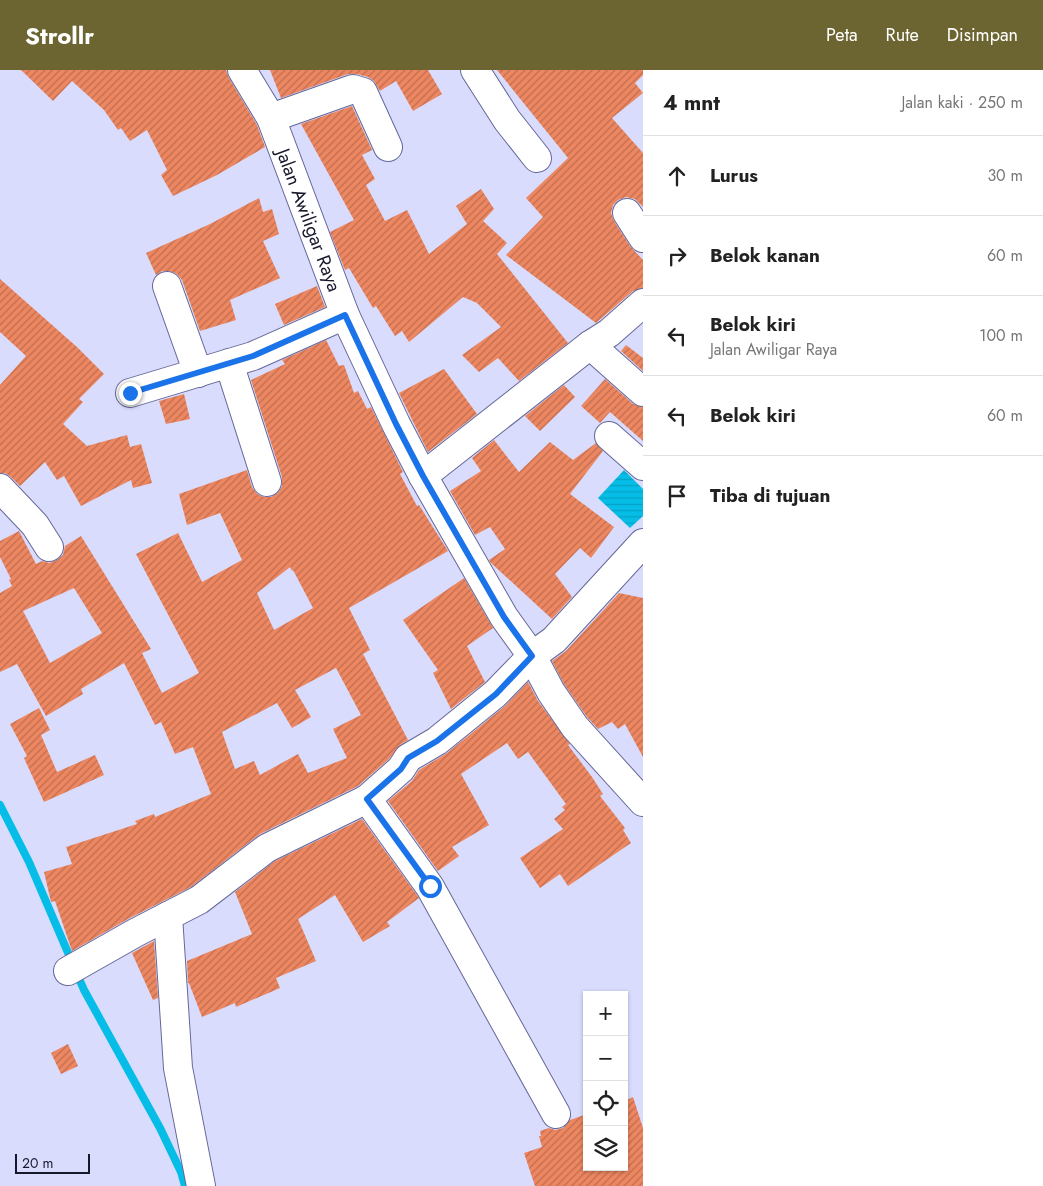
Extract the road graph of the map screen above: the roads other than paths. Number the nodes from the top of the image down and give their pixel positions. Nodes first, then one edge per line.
1 (242, 70) edge
2 (475, 70) edge
3 (271, 118) junction
4 (388, 147) dead end
5 (537, 158) dead end
6 (627, 213) dead end
7 (643, 238) edge
8 (167, 286) dead end
9 (643, 302) edge
10 (345, 315) junction
11 (590, 345) junction
12 (229, 363) junction
13 (198, 373) junction
14 (643, 392) edge
15 (130, 393) dead end
16 (609, 436) dead end
17 (643, 466) edge
18 (423, 476) junction
19 (267, 482) dead end
20 (2, 493) edge
21 (643, 542) edge
22 (49, 547) dead end
23 (532, 656) junction
24 (367, 799) junction
25 (643, 802) edge
26 (168, 916) junction
27 (68, 971) dead end
28 (556, 1114) dead end
29 (200, 1186) edge

1 - 3 street, Jalan Awiligar Raya
2 - 5 street
3 - 4 street
3 - 10 street, Jalan Awiligar Raya
6 - 7 street
8 - 13 street
9 - 11 street
10 - 12 street
10 - 18 street, Jalan Awiligar Raya
11 - 14 street
11 - 18 street
12 - 13 street
12 - 19 street
13 - 15 street
16 - 17 street
18 - 23 street, Jalan Awiligar Raya
20 - 22 street
21 - 23 street
23 - 24 street
23 - 25 street, Jalan Awiligar Raya
24 - 26 street
24 - 28 street
26 - 27 street
26 - 29 street

